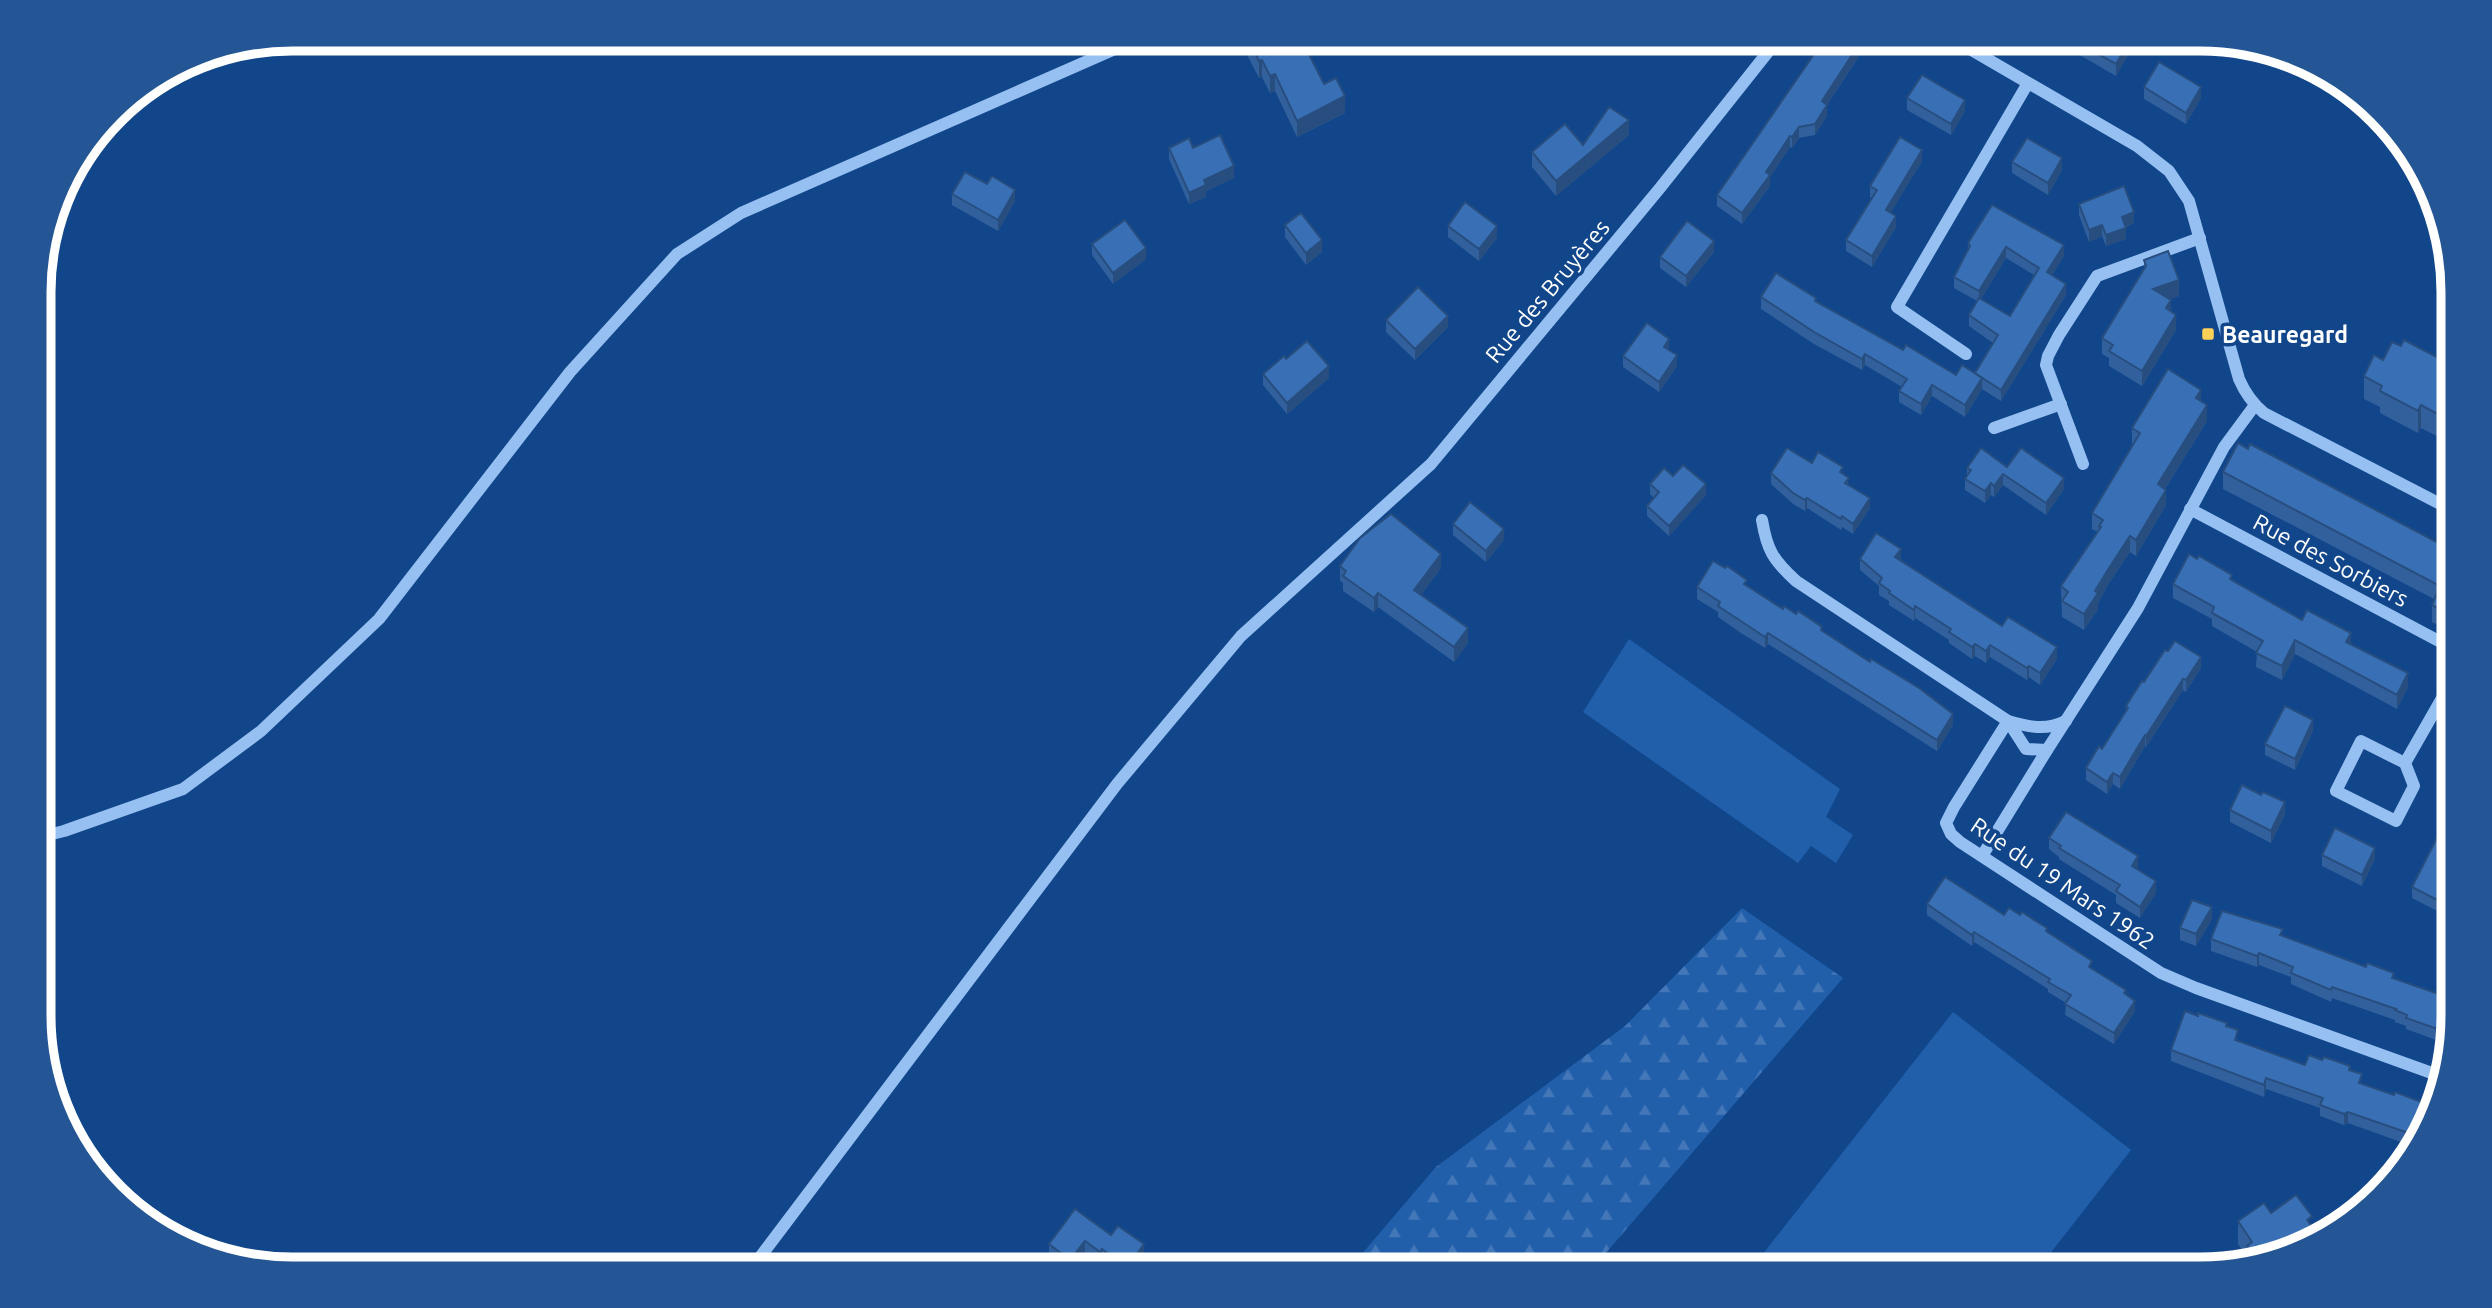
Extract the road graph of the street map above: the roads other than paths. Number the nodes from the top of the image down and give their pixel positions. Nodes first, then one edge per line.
1 (1111, 51) edge
2 (1769, 51) edge
3 (1973, 51) edge
4 (2028, 83) junction
5 (2200, 238) junction
6 (1965, 354) dead end
7 (2061, 404) junction
8 (2255, 405) junction
9 (1994, 428) dead end
10 (2083, 464) dead end
11 (2441, 504) edge
12 (2190, 509) junction
13 (1762, 520) dead end
14 (2441, 642) edge
15 (2441, 700) edge
16 (2008, 721) junction
17 (2067, 721) junction
18 (2048, 750) junction
19 (2405, 763) junction
20 (51, 834) edge
21 (1982, 856) junction
22 (2434, 1074) edge
23 (760, 1257) edge

1 - 20 street
2 - 23 street, Rue des Bruyères
3 - 4 street
4 - 5 street
4 - 6 street
5 - 7 street
5 - 8 street
7 - 9 street
7 - 10 street
8 - 11 street
8 - 12 street
12 - 14 street, Rue des Sorbiers
12 - 17 street
13 - 16 street
15 - 19 street
16 - 17 street
16 - 18 street
16 - 21 street, Rue du 19 Mars 1962
17 - 18 street
18 - 21 street
19 - 19 street
21 - 22 street, Rue du 19 Mars 1962

